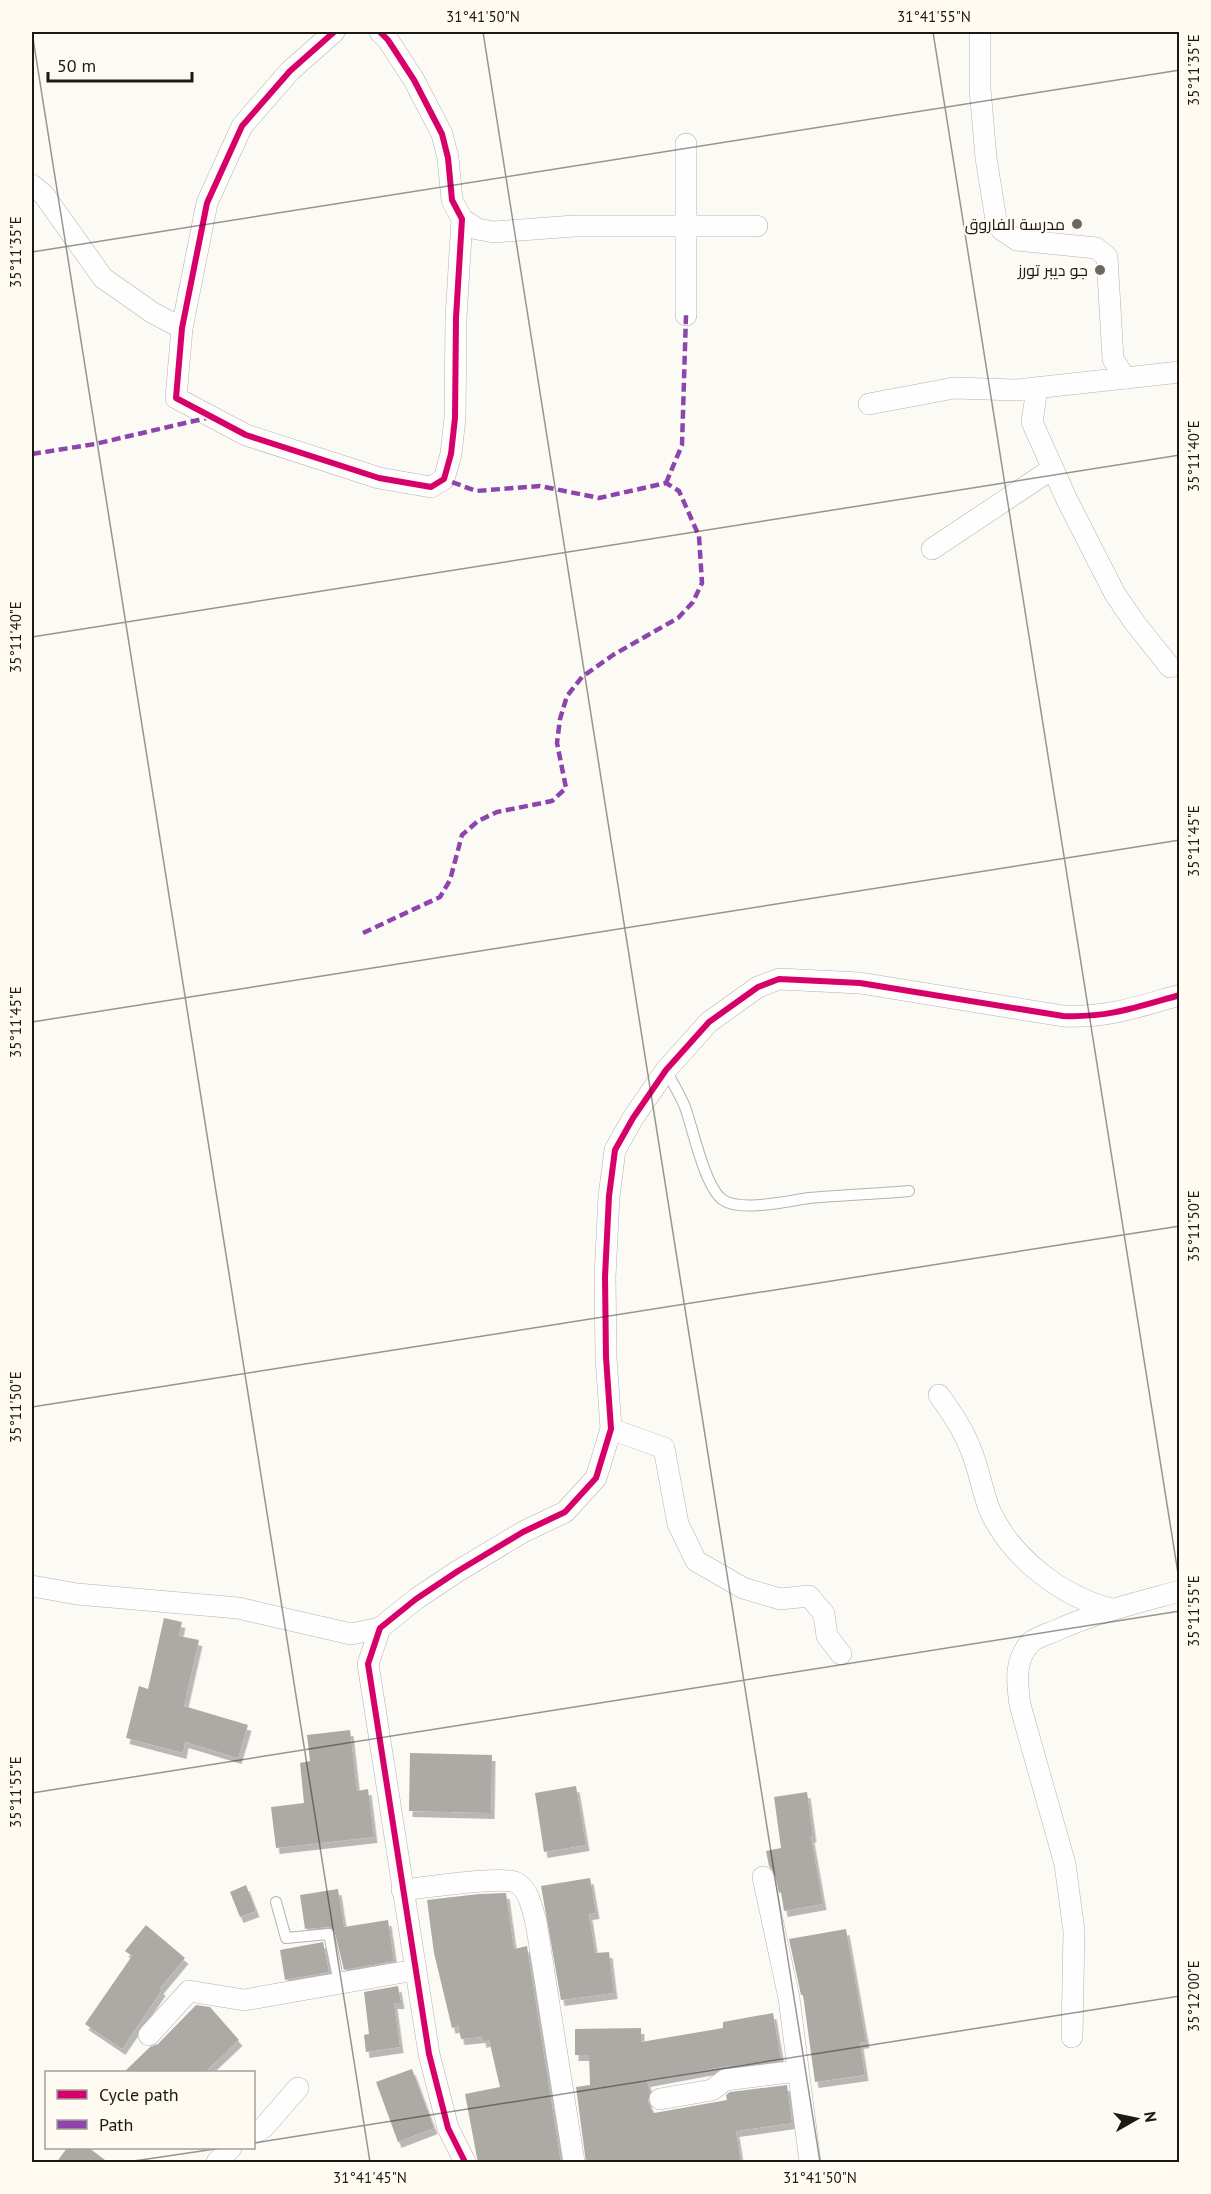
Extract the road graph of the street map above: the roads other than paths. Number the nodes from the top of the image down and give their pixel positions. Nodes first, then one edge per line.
1 (334, 32) edge
2 (380, 32) edge
3 (980, 32) edge
4 (686, 144) dead end
5 (32, 185) edge
6 (462, 219) junction
7 (687, 225) junction
8 (758, 226) dead end
9 (686, 315) dead end
10 (182, 328) junction
11 (1179, 372) edge
12 (1125, 378) junction
13 (1037, 388) junction
14 (1004, 390) junction
15 (869, 404) dead end
16 (1032, 422) junction
17 (1052, 469) junction
18 (932, 549) dead end
19 (1170, 667) dead end
20 (1179, 995) edge
21 (666, 1070) junction
22 (909, 1191) dead end
23 (939, 1395) dead end
24 (611, 1429) junction
25 (32, 1586) edge
26 (1179, 1591) edge
27 (1111, 1609) junction
28 (380, 1628) junction
29 (351, 1634) junction
30 (841, 1654) dead end
31 (368, 1664) junction
32 (763, 1877) dead end
33 (402, 1890) junction
34 (276, 1902) dead end
35 (415, 1970) junction
36 (339, 1983) junction
37 (149, 2035) dead end
38 (1072, 2037) dead end
39 (797, 2071) junction
40 (298, 2088) dead end
41 (660, 2099) dead end
42 (255, 2132) edge
43 (230, 2149) edge
44 (217, 2163) edge
45 (465, 2163) edge
46 (574, 2163) edge
47 (810, 2163) edge

1 - 10 street
2 - 6 street
3 - 12 street
4 - 7 street
5 - 10 street
6 - 7 street
6 - 10 street
7 - 8 street
7 - 9 street
11 - 12 street
12 - 13 street
13 - 14 street
13 - 16 street
14 - 15 street
14 - 16 street
16 - 17 street
17 - 18 street
17 - 19 street
20 - 21 street
21 - 22 lane
21 - 24 street
23 - 27 street
24 - 28 street
24 - 30 street
25 - 29 street
26 - 27 street
27 - 38 street
28 - 29 street
28 - 31 street
29 - 31 street
31 - 33 street
32 - 39 street
33 - 35 street
33 - 46 street
34 - 36 lane
35 - 36 street
35 - 45 street
36 - 37 street
39 - 41 street
39 - 47 street
40 - 42 street
43 - 44 street

